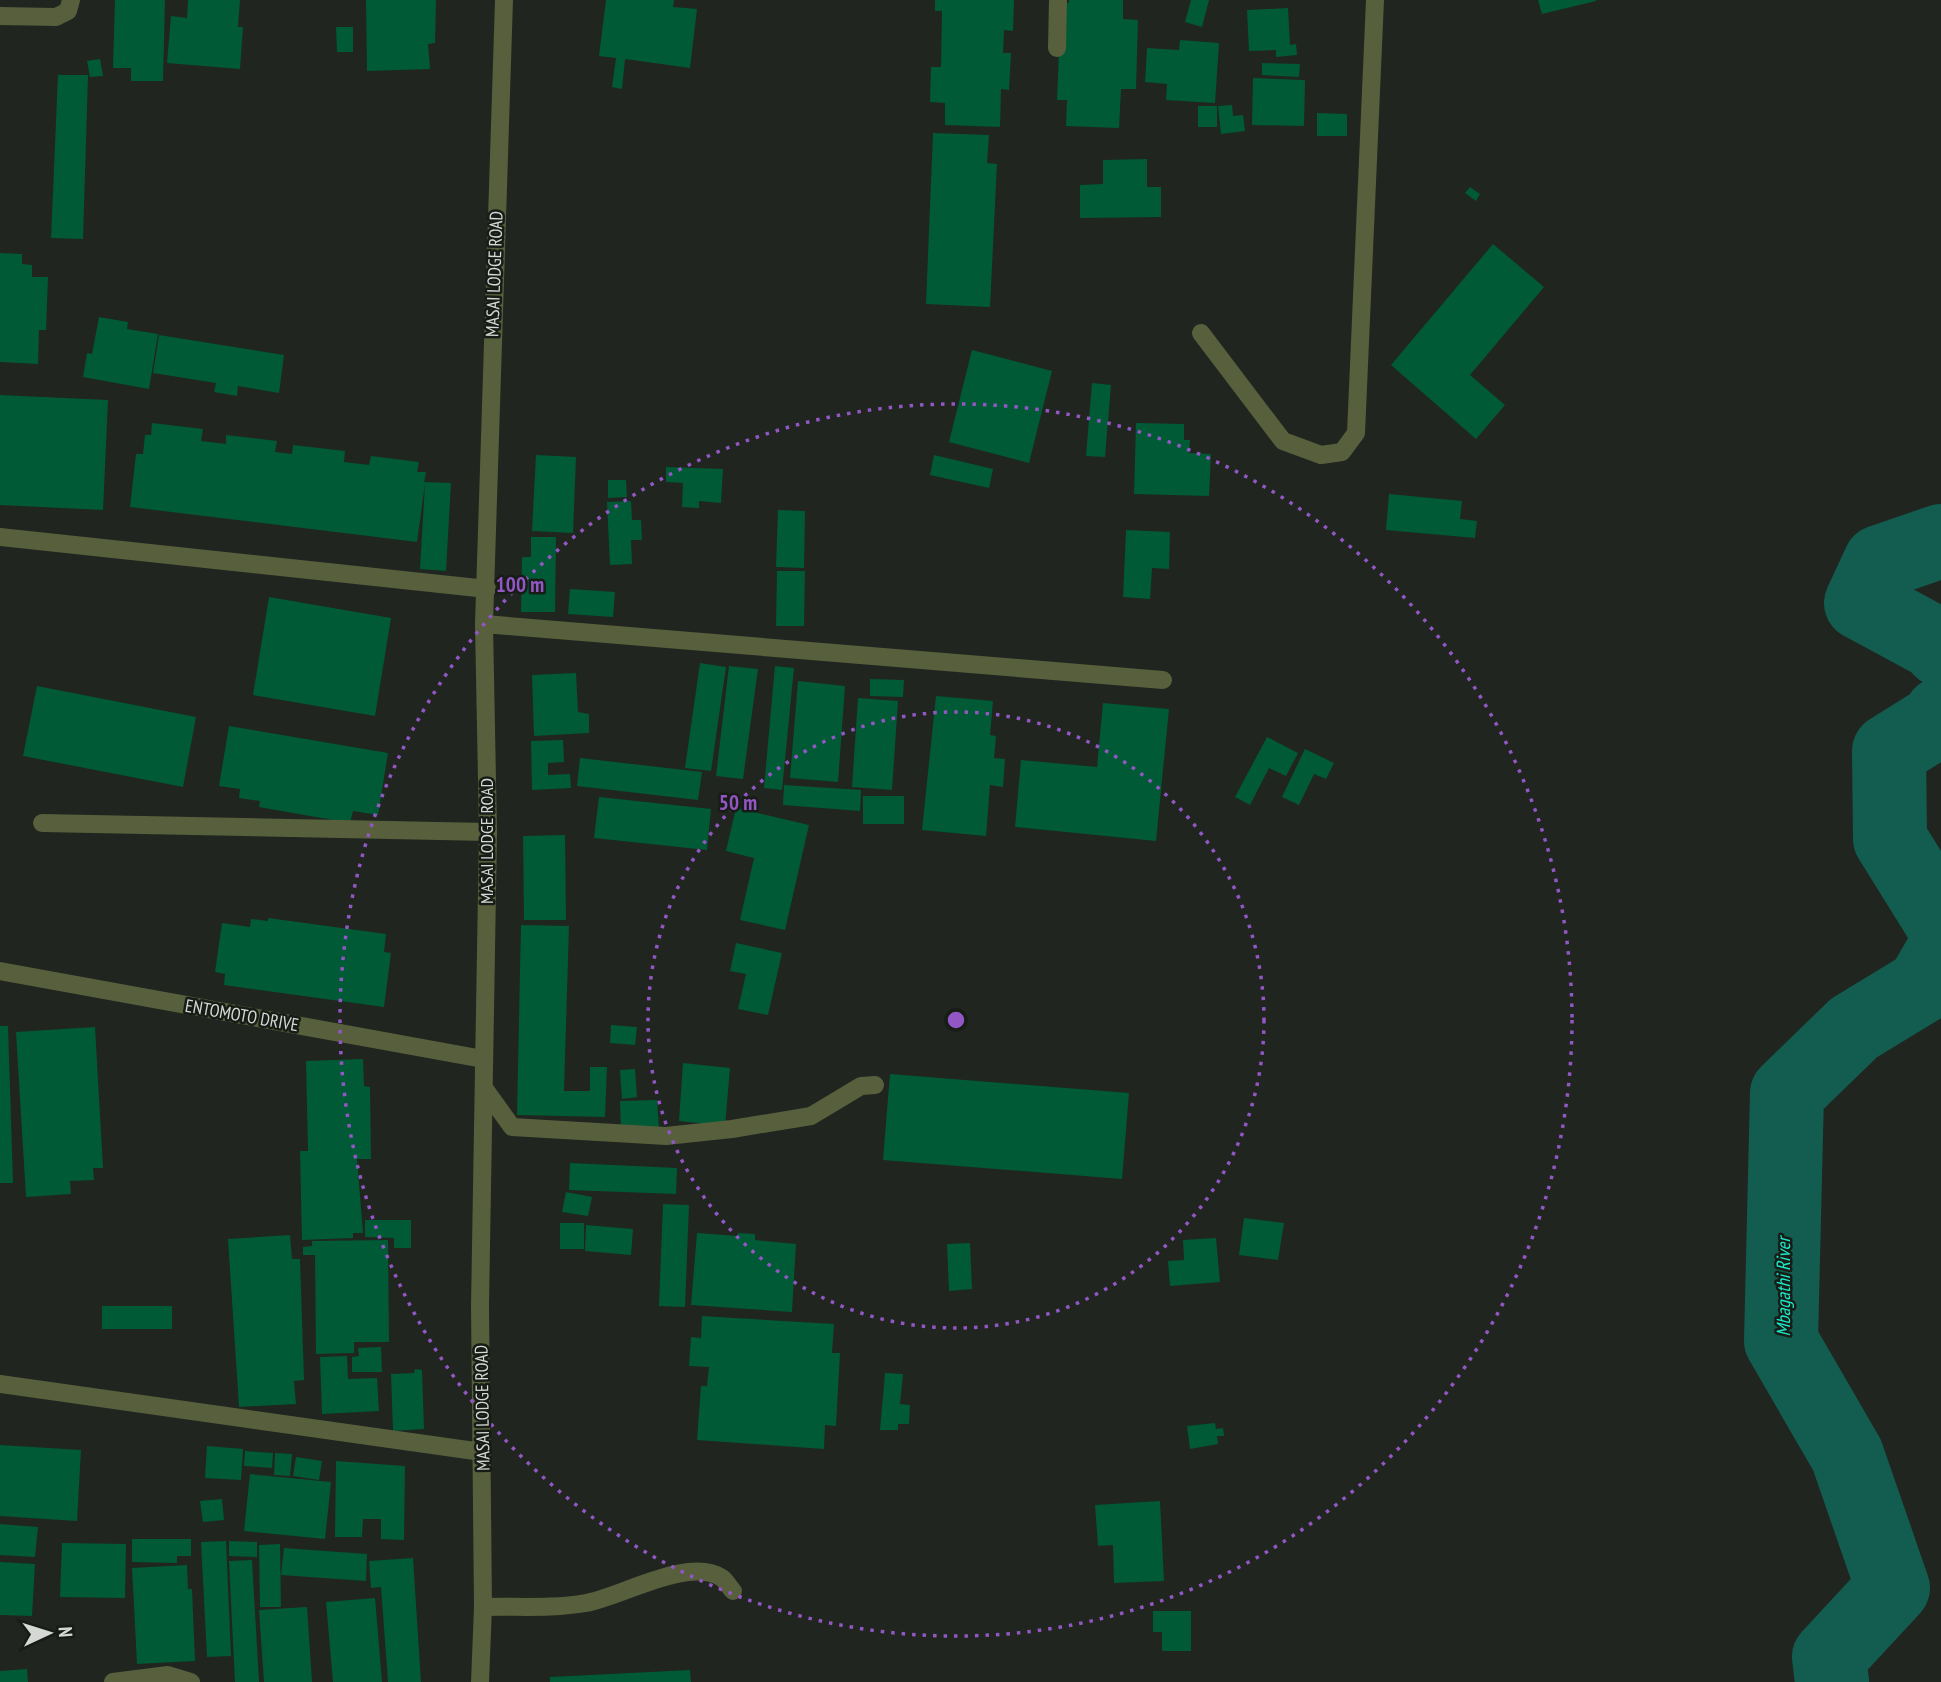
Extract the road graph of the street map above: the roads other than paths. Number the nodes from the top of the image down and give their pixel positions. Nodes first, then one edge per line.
1 (71, 0) edge
2 (504, 0) edge
3 (1058, 0) edge
4 (1375, 0) edge
5 (0, 16) edge
6 (1057, 48) dead end
7 (1201, 333) dead end
8 (0, 537) edge
9 (487, 589) junction
10 (484, 624) junction
11 (1163, 680) dead end
12 (42, 823) dead end
13 (488, 832) junction
14 (0, 971) edge
15 (483, 1059) junction
16 (876, 1085) dead end
17 (484, 1088) junction
18 (0, 1384) edge
19 (482, 1452) junction
20 (733, 1591) dead end
21 (483, 1606) junction
22 (113, 1682) edge
23 (191, 1682) edge
24 (480, 1682) edge

1 - 5 street
2 - 9 street, MASAI LODGE ROAD
3 - 6 street
4 - 7 street
8 - 9 street
9 - 10 street, MASAI LODGE ROAD
10 - 11 street
10 - 13 street, MASAI LODGE ROAD
12 - 13 street
13 - 15 street, MASAI LODGE ROAD
14 - 15 street, ENTOMOTO DRIVE
15 - 17 street, MASAI LODGE ROAD
16 - 17 street
17 - 19 street, MASAI LODGE ROAD
18 - 19 street
19 - 21 street, MASAI LODGE ROAD
20 - 21 street
21 - 24 street, MASAI LODGE ROAD
22 - 23 street

